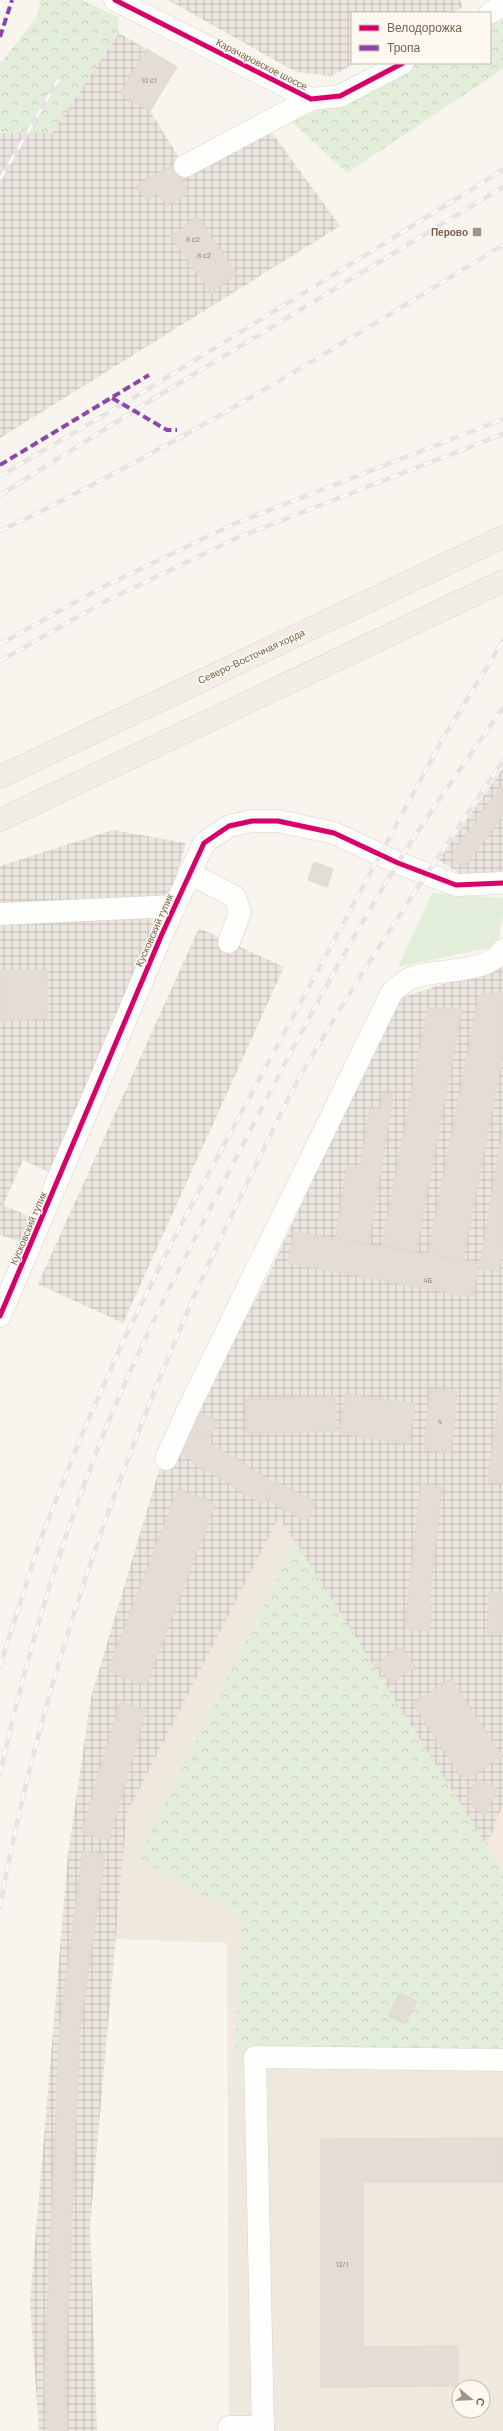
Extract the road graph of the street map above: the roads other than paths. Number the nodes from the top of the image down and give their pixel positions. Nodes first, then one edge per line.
1 (115, 0) edge
2 (503, 5) edge
3 (491, 12) edge
4 (401, 64) edge
5 (311, 99) junction
6 (185, 166) dead end
7 (503, 537) edge
8 (503, 581) edge
9 (0, 776) edge
10 (0, 820) edge
11 (189, 873) junction
12 (503, 883) edge
13 (175, 906) junction
14 (0, 914) edge
15 (229, 942) dead end
16 (503, 950) edge
17 (0, 1316) edge
18 (166, 1459) dead end
19 (503, 2060) edge
20 (229, 2427) dead end
21 (263, 2429) edge

1 - 5 street, Карачаровское шоссе
2 - 3 street
4 - 5 street, Карачаровское шоссе
5 - 6 street
7 - 9 main road, Северо-Восточная хорда
8 - 10 main road
11 - 12 street, Кусковский тупик
11 - 13 street, Кусковский тупик
11 - 15 street
13 - 14 street
13 - 17 street, Кусковский тупик
16 - 18 street
19 - 21 street
20 - 21 street

